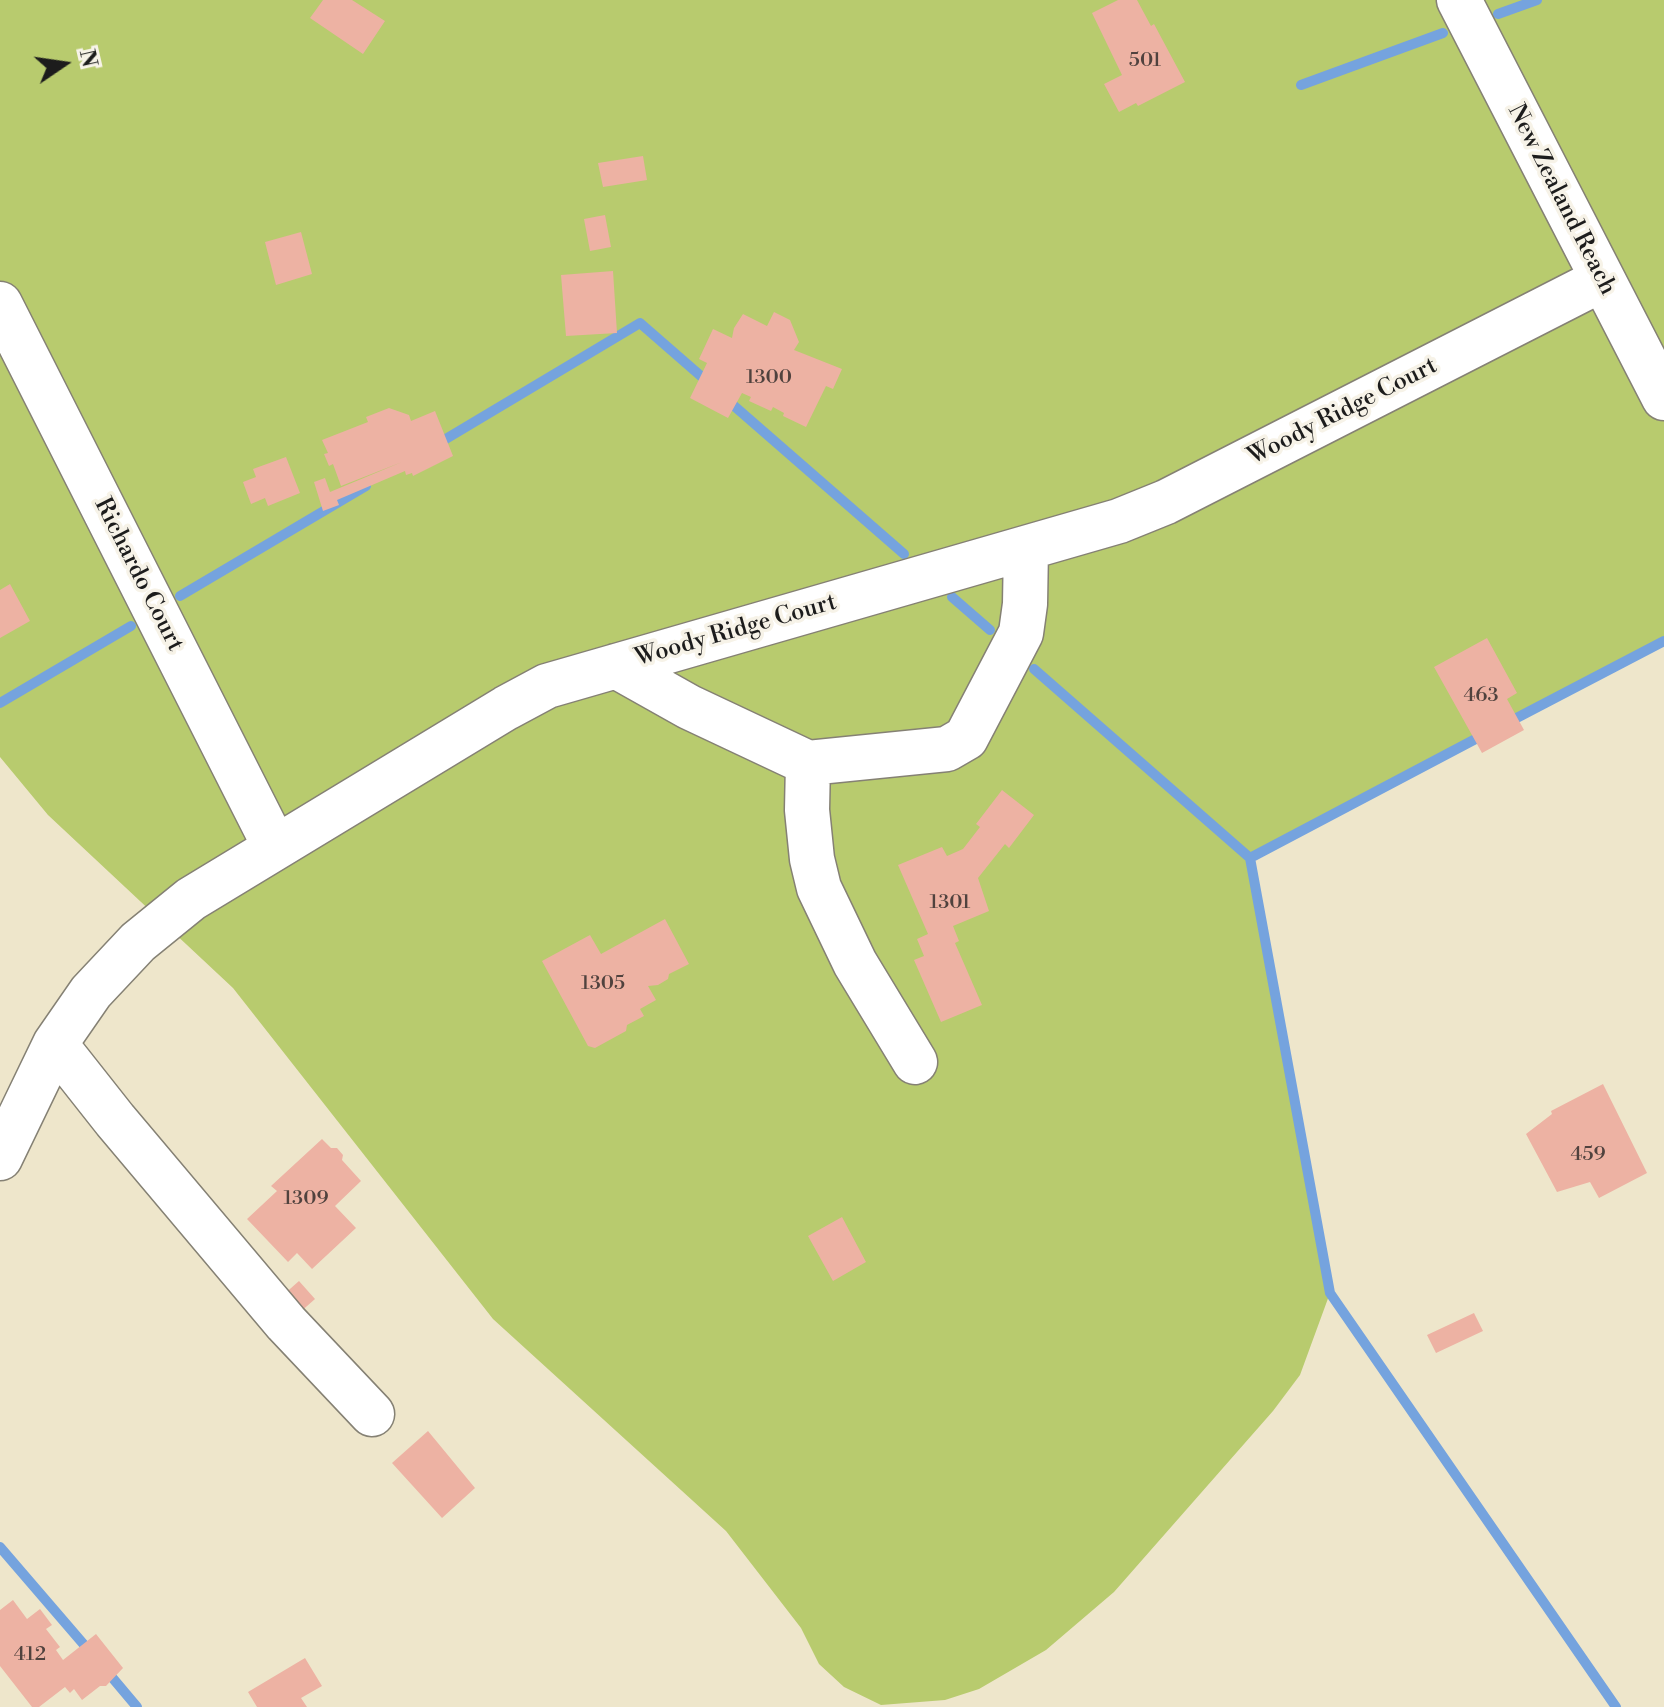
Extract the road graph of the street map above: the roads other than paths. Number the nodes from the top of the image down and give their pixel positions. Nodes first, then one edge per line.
1 (1459, 0) edge
2 (1601, 280) junction
3 (0, 304) edge
4 (1664, 398) edge
5 (1026, 548) junction
6 (616, 666) junction
7 (808, 763) junction
8 (275, 847) junction
9 (55, 1044) junction
10 (915, 1062) dead end
11 (0, 1158) edge
12 (372, 1414) dead end

1 - 2 street, New Zealand Reach
2 - 4 street, New Zealand Reach
2 - 5 street, Woody Ridge Court
3 - 8 street, Richardo Court
5 - 6 street, Woody Ridge Court
5 - 7 street
6 - 7 street
6 - 8 street, Woody Ridge Court
7 - 10 street
8 - 9 street, Woody Ridge Court
9 - 11 street, Woody Ridge Court
9 - 12 street

